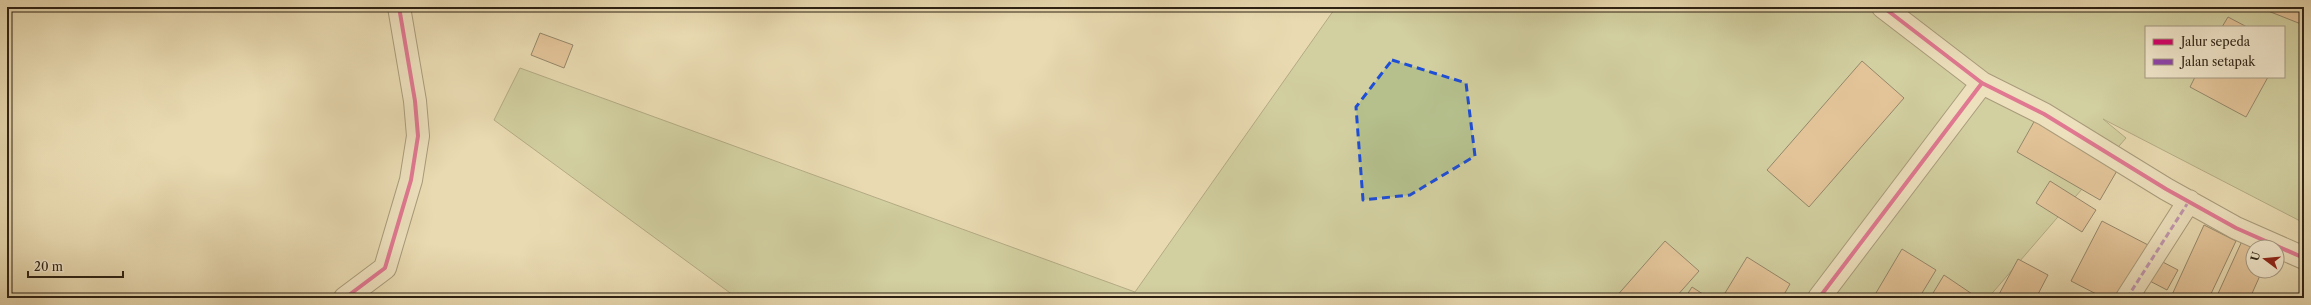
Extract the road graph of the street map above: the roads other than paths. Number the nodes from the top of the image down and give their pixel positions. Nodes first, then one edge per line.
1 (399, 7) edge
2 (1883, 7) edge
3 (1982, 83) junction
4 (2189, 202) junction
5 (2304, 258) edge
6 (345, 298) edge
7 (1819, 298) edge
8 (2127, 298) edge

1 - 6 street
2 - 3 street
3 - 4 street
3 - 7 street
4 - 5 street
4 - 8 street

